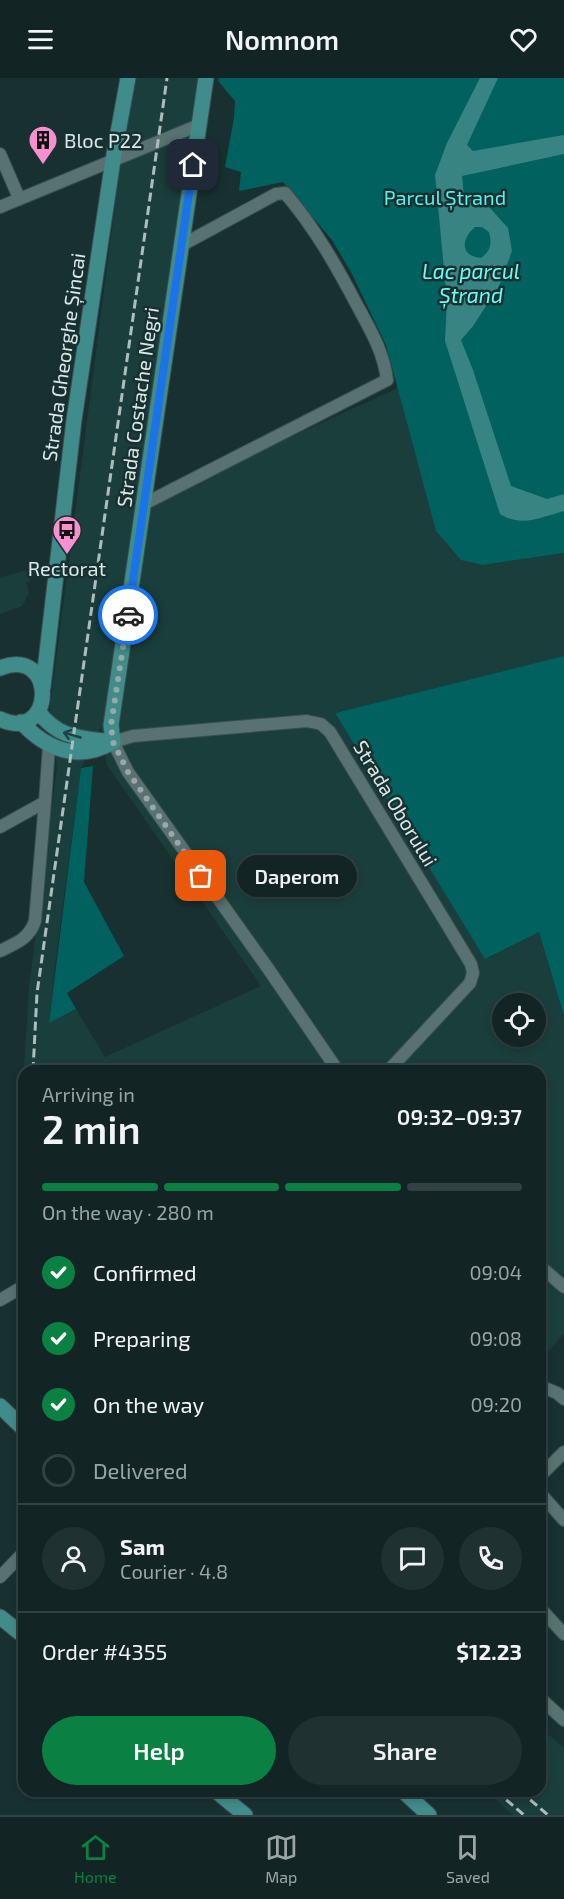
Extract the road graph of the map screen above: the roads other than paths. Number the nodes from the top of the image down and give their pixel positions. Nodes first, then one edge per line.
1 (128, 78) edge
2 (206, 78) edge
3 (199, 125) junction
4 (0, 154) edge
5 (113, 160) junction
6 (19, 198) junction
7 (0, 207) edge
8 (182, 245) junction
9 (144, 504) junction
10 (49, 643) junction
11 (25, 666) junction
12 (0, 668) edge
13 (43, 687) junction
14 (38, 711) junction
15 (0, 719) edge
16 (21, 722) junction
17 (113, 742) junction
18 (49, 746) junction
19 (45, 801) junction
20 (0, 827) edge
21 (0, 951) edge
22 (334, 1065) edge
23 (394, 1065) edge
24 (546, 1271) edge
25 (564, 1287) edge
26 (18, 1290) edge
27 (0, 1300) edge
28 (546, 1388) edge
29 (564, 1399) edge
30 (0, 1406) edge
31 (18, 1423) edge
32 (564, 1452) edge
33 (546, 1470) edge
34 (546, 1500) edge
35 (564, 1520) edge
36 (18, 1558) edge
37 (0, 1577) edge
38 (546, 1614) edge
39 (0, 1617) edge
40 (18, 1631) edge
41 (564, 1634) edge
42 (546, 1704) edge
43 (564, 1720) edge
44 (223, 1797) edge
45 (410, 1797) edge
46 (245, 1815) edge
47 (429, 1815) edge

1 - 5 main road, Strada Gheorghe Șincai
2 - 3 main road, Strada Costache Negri
3 - 5 street
3 - 8 main road, Strada Costache Negri
4 - 6 street
5 - 6 street
5 - 10 main road, Strada Gheorghe Șincai
6 - 7 street
8 - 9 main road, Strada Costache Negri
8 - 9 street
9 - 17 main road, Strada Costache Negri
10 - 11 main road
10 - 13 main road, Strada Gheorghe Șincai
11 - 12 main road
11 - 13 main road
13 - 14 main road, Strada Gheorghe Șincai
14 - 16 main road
17 -> 14 main road
15 - 16 main road
16 - 18 main road
17 - 18 main road
17 - 22 street
17 - 23 street, Strada Oborului
18 - 19 street
19 - 20 street
19 - 21 street
24 - 25 street
26 - 27 street
28 - 29 street
30 - 31 main road
32 - 33 street
34 - 35 street
36 - 37 street
38 - 41 street
39 - 40 main road
42 - 43 street
44 - 46 main road
45 - 47 main road

